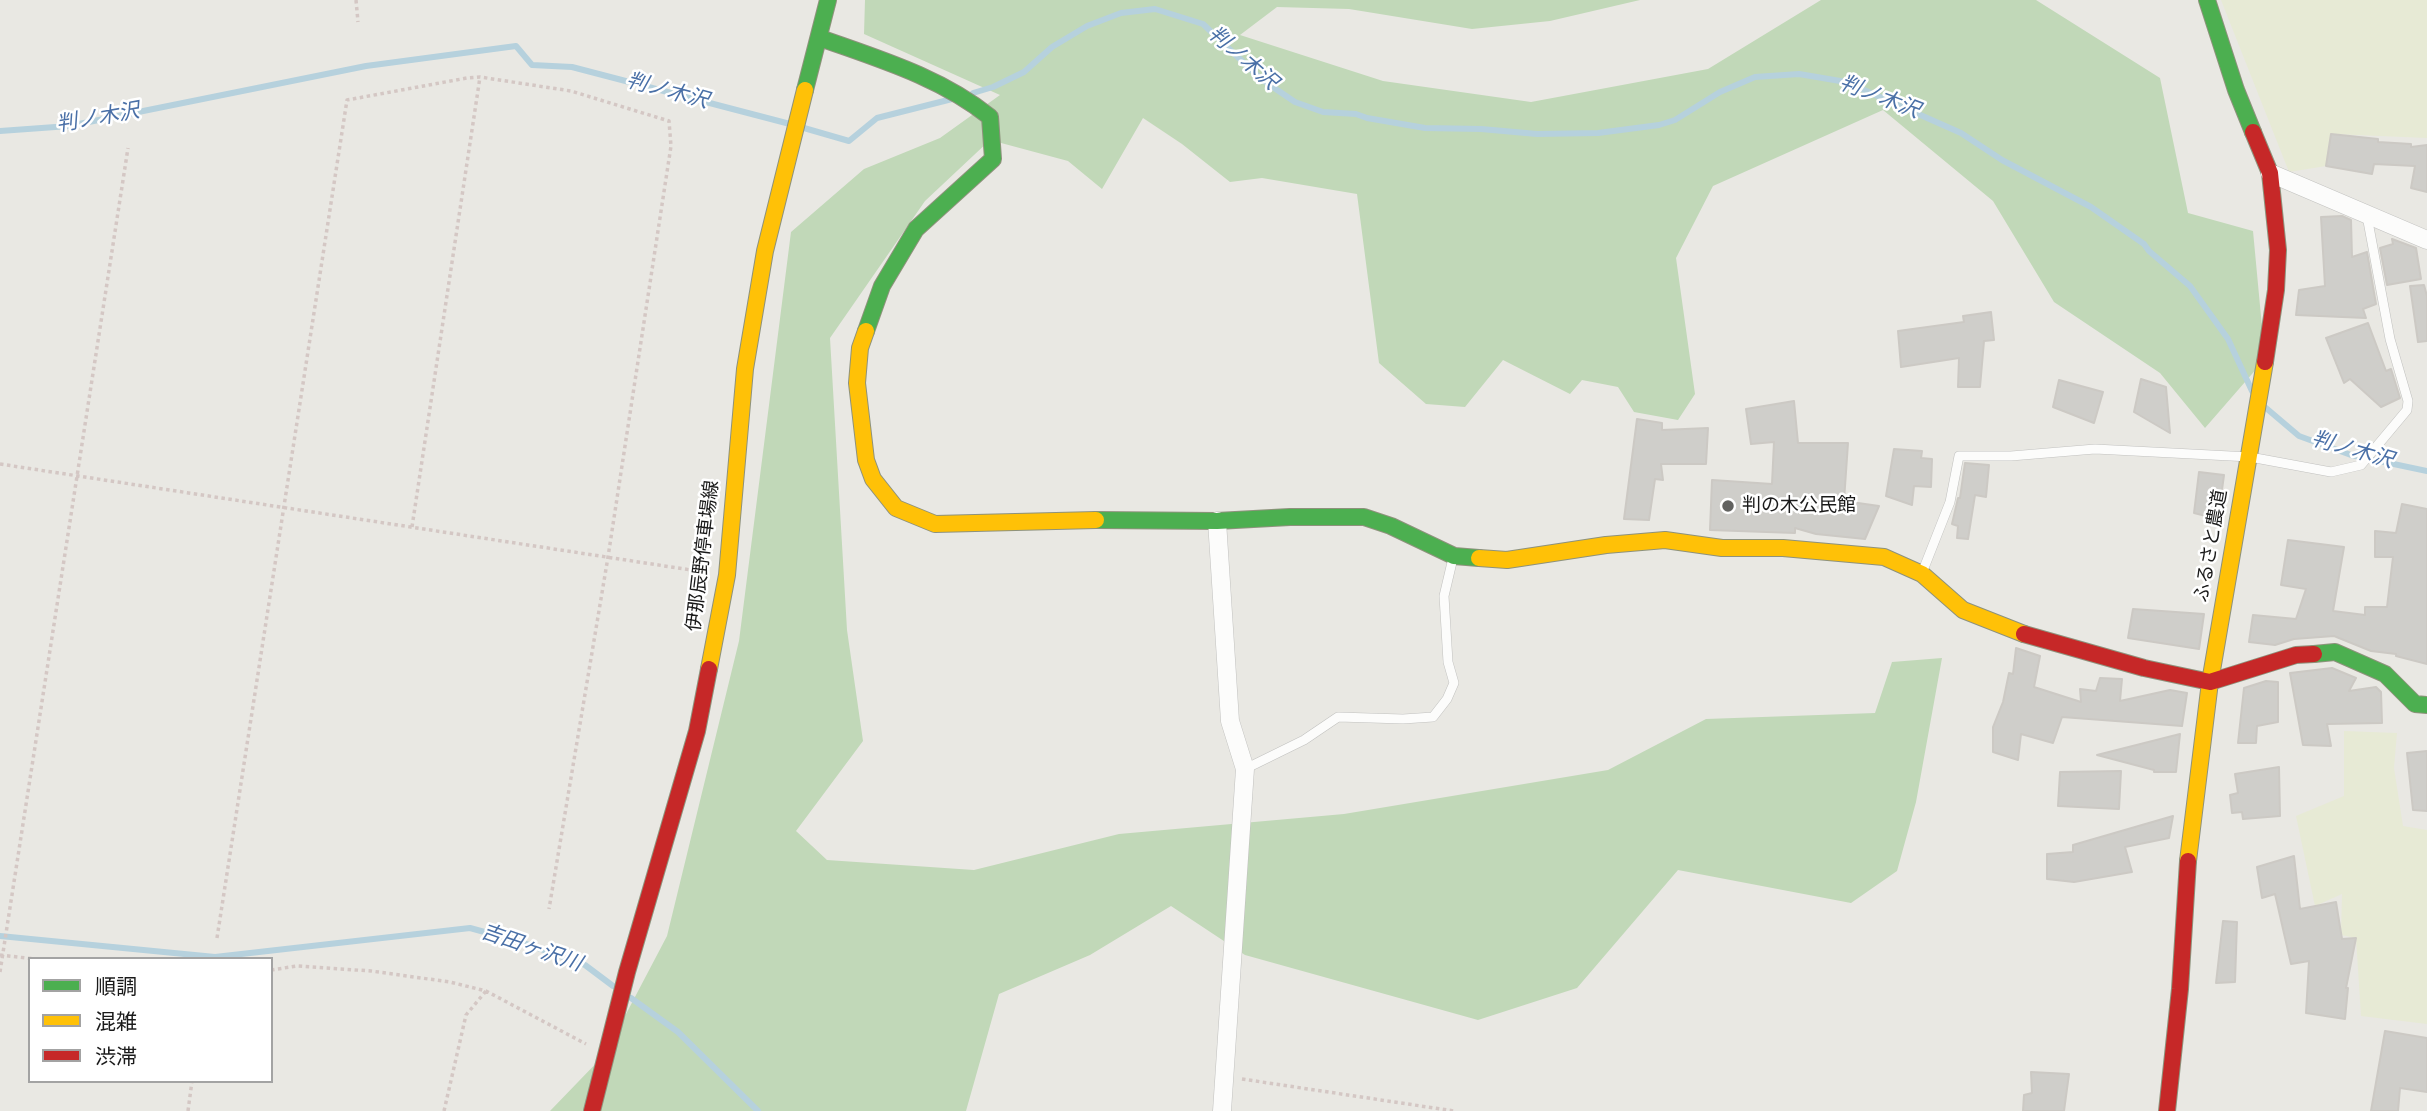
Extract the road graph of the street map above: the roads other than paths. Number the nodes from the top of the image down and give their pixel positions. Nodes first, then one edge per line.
1 (828, 0) edge
2 (2207, 0) edge
3 (820, 38) junction
4 (2270, 173) junction
5 (2367, 215) junction
6 (2427, 240) edge
7 (2250, 457) junction
8 (1217, 521) junction
9 (1454, 556) junction
10 (1922, 574) junction
11 (2210, 682) junction
12 (2427, 705) edge
13 (1245, 769) junction
14 (592, 1111) edge
15 (1222, 1111) edge
16 (2167, 1111) edge

1 - 3 street, 伊那辰野停車場線
2 - 4 street, ふるさと農道
3 - 8 street
3 - 14 street, 伊那辰野停車場線
4 - 5 street
4 - 7 street, ふるさと農道
5 - 6 street
5 - 7 lane
7 - 10 lane
7 - 11 street, ふるさと農道
8 - 9 street
8 - 13 street
9 - 10 street
9 - 13 lane
10 - 11 street
11 - 12 street
11 - 16 street, ふるさと農道
13 - 15 street

